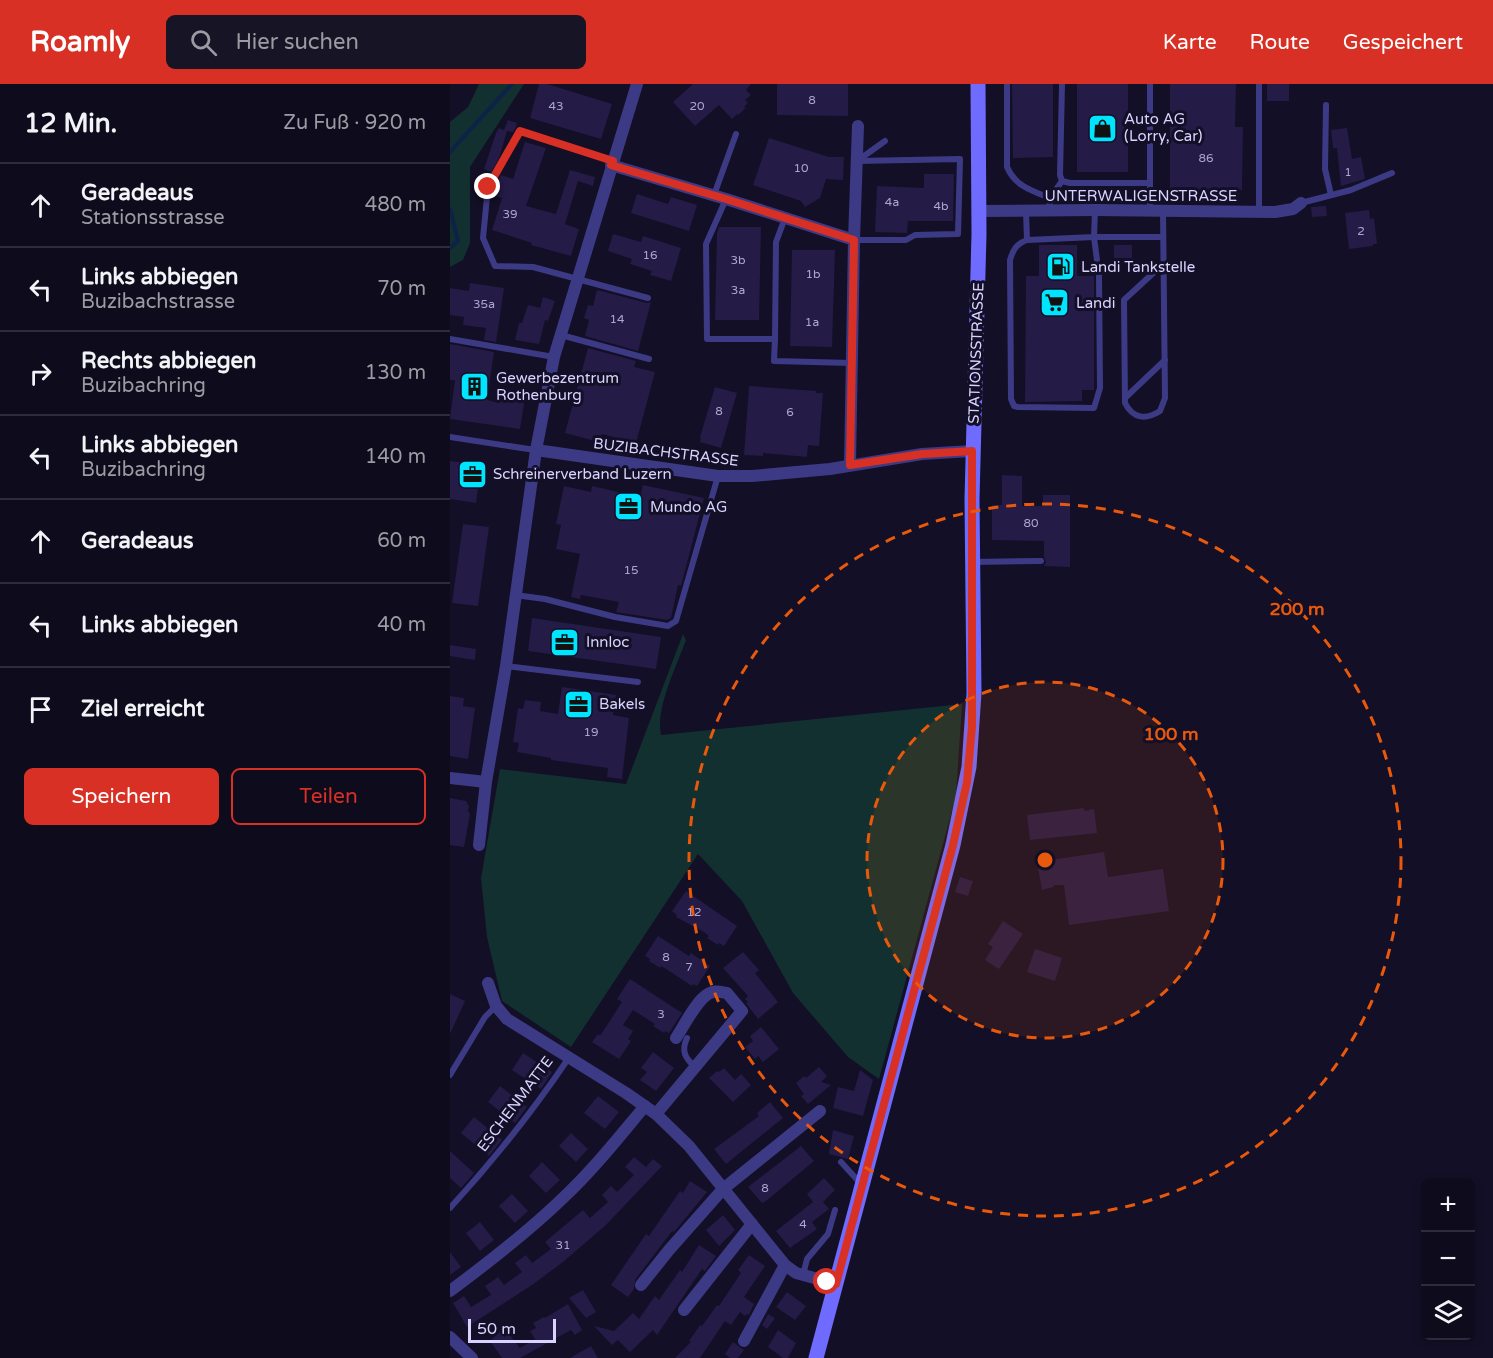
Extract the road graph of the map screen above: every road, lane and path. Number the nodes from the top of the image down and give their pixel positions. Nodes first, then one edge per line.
1 (637, 84) edge
2 (978, 84) edge
3 (1007, 84) edge
4 (1062, 84) edge
5 (1150, 84) edge
6 (1259, 84) edge
7 (1326, 105) dead end
8 (858, 126) dead end
9 (736, 134) dead end
10 (885, 141) dead end
11 (857, 162) junction
12 (612, 163) junction
13 (1392, 173) dead end
14 (1062, 181) junction
15 (1150, 183) junction
16 (714, 195) junction
17 (1330, 195) junction
18 (726, 199) junction
19 (1301, 203) joint
20 (1049, 204) junction
21 (1095, 210) junction
22 (979, 211) junction
23 (1026, 211) junction
24 (1156, 211) junction
25 (1259, 212) junction
26 (785, 218) junction
27 (1094, 237) junction
28 (1163, 237) junction
29 (854, 240) junction
30 (1027, 240) junction
31 (1164, 264) junction
32 (578, 278) junction
33 (648, 298) dead end
34 (561, 335) junction
35 (450, 339) edge
36 (775, 339) junction
37 (554, 357) junction
38 (650, 359) dead end
39 (1164, 360) junction
40 (851, 363) junction
41 (1125, 398) junction
42 (450, 437) edge
43 (536, 450) junction
44 (972, 451) junction
45 (850, 465) junction
46 (718, 476) junction
47 (1041, 561) dead end
48 (972, 562) junction
49 (515, 595) junction
50 (506, 666) junction
51 (638, 682) dead end
52 (450, 778) edge
53 (486, 782) junction
54 (479, 845) dead end
55 (488, 983) dead end
56 (496, 1006) junction
57 (682, 1038) joint
58 (568, 1059) junction
59 (695, 1067) junction
60 (450, 1075) edge
61 (645, 1106) junction
62 (820, 1111) dead end
63 (656, 1114) junction
64 (841, 1162) dead end
65 (862, 1186) junction
66 (723, 1189) junction
67 (450, 1208) edge
68 (835, 1210) dead end
69 (752, 1224) junction
70 (785, 1265) junction
71 (803, 1276) junction
72 (836, 1284) junction
73 (642, 1285) dead end
74 (450, 1291) edge
75 (684, 1310) dead end
76 (450, 1337) edge
77 (744, 1341) dead end
78 (472, 1358) edge
79 (816, 1358) edge

1 - 12 street
2 - 22 main road, STATIONSSTRASSE
3 - 20 lane
4 - 14 lane
5 - 15 lane
6 - 25 lane
7 - 17 lane
8 - 11 street
9 - 16 lane
10 - 11 lane
11 - 29 street
11 - 29 lane
12 - 16 street
12 - 32 street
12 - 32 lane
13 - 17 lane
14 - 15 lane
14 - 20 lane
15 - 24 lane
16 - 18 street
17 - 19 lane
18 - 26 street
18 - 36 lane
19 - 25 street, UNTERWALIGENSTRASSE
20 - 21 street, UNTERWALIGENSTRASSE
20 - 23 street, UNTERWALIGENSTRASSE
21 - 24 street, UNTERWALIGENSTRASSE
21 - 27 lane
22 - 23 street, UNTERWALIGENSTRASSE
22 - 44 main road, STATIONSSTRASSE
23 - 30 lane
24 - 25 street, UNTERWALIGENSTRASSE
24 - 28 lane
26 - 29 street
26 - 36 lane
27 - 28 lane
27 - 30 lane
27 - 30 lane
28 - 31 lane
29 - 40 street
31 - 39 lane
31 - 41 lane
32 - 33 lane
32 - 34 street
34 - 37 street
34 - 38 lane
35 - 37 lane
36 - 40 lane
37 - 43 street
39 - 41 lane
39 - 41 lane
40 - 45 street
42 - 43 lane, BUZIBACHSTRASSE
43 - 46 street, BUZIBACHSTRASSE
43 - 49 street
44 - 45 street, BUZIBACHSTRASSE
44 - 48 main road, STATIONSSTRASSE
45 - 46 street, BUZIBACHSTRASSE
46 - 49 lane
47 - 48 lane
48 - 65 main road, STATIONSSTRASSE
49 - 50 street
50 - 51 lane
50 - 53 street
52 - 53 street
53 - 54 street
55 - 56 street, ESCHENMATTE
56 - 58 street, ESCHENMATTE
56 - 60 lane
57 - 59 lane
57 - 59 street
58 - 61 street
58 - 67 lane, ESCHENMATTE
59 - 63 street
61 - 63 street
61 - 74 street
62 - 66 street
63 - 66 street
64 - 65 lane
65 - 72 main road, STATIONSSTRASSE
66 - 69 street
66 - 73 street
68 - 71 lane
69 - 70 street
69 - 75 street
70 - 71 street
70 - 77 street
71 - 72 street
72 - 79 main road, STATIONSSTRASSE
76 - 78 street

